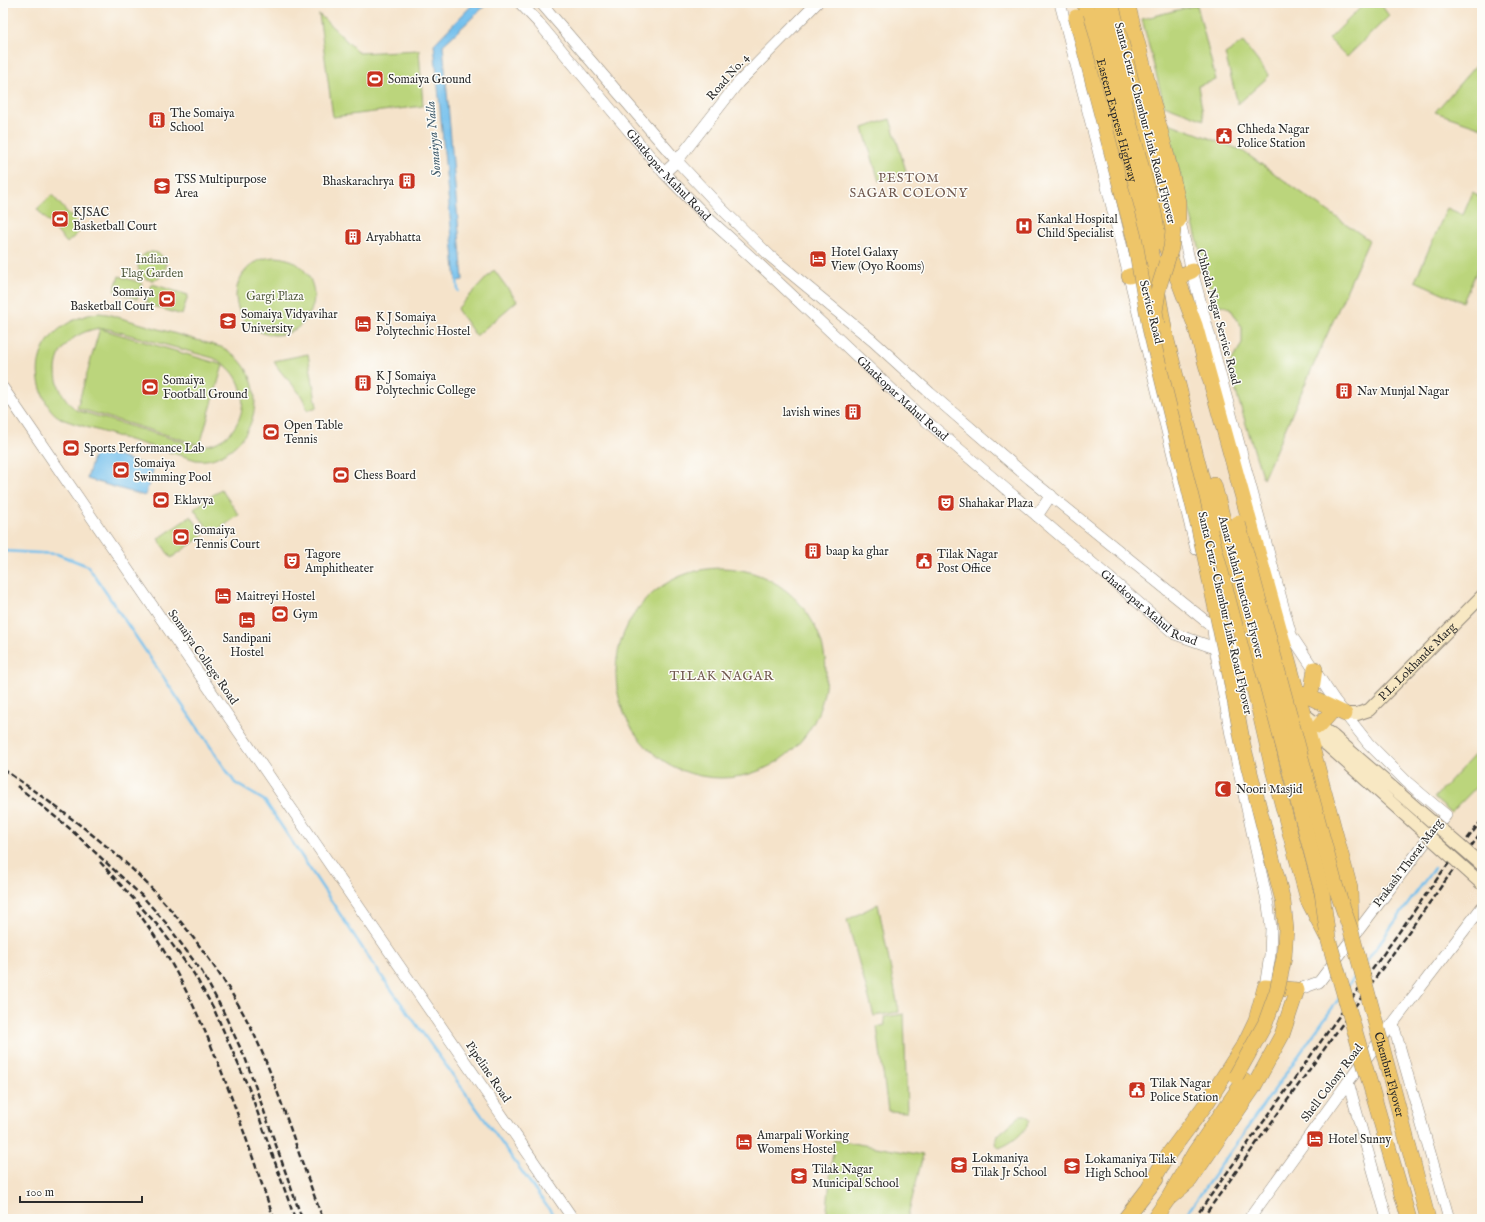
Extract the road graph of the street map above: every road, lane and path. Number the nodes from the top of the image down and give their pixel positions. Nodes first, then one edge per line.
1 (520, 3) edge
2 (541, 3) edge
3 (817, 3) edge
4 (1060, 3) edge
5 (1084, 3) edge
6 (1100, 3) edge
7 (1114, 3) edge
8 (1127, 3) edge
9 (1130, 3) edge
10 (1076, 10) edge
11 (605, 76) junction
12 (592, 87) junction
13 (677, 161) junction
14 (664, 173) junction
15 (1155, 236) junction
16 (1171, 248) junction
17 (1154, 270) junction
18 (1192, 271) junction
19 (1129, 276) junction
20 (1177, 278) junction
21 (3, 388) edge
22 (1051, 496) junction
23 (1037, 516) junction
24 (1232, 525) junction
25 (1482, 596) edge
26 (1213, 627) junction
27 (1240, 630) junction
28 (1285, 634) junction
29 (1215, 648) junction
30 (1244, 652) junction
31 (1285, 652) junction
32 (1315, 669) junction
33 (1252, 676) junction
34 (1294, 685) junction
35 (1312, 688) junction
36 (1338, 708) junction
37 (1309, 723) junction
38 (1330, 740) junction
39 (1482, 866) edge
40 (1482, 884) edge
41 (1482, 907) edge
42 (1351, 931) junction
43 (1328, 938) junction
44 (382, 941) joint
45 (1265, 988) junction
46 (1297, 990) junction
47 (1393, 1024) junction
48 (1240, 1079) junction
49 (1348, 1082) junction
50 (1150, 1186) junction
51 (1168, 1200) junction
52 (573, 1219) edge
53 (1125, 1219) edge
54 (1154, 1219) edge
55 (1248, 1219) edge
56 (1387, 1219) edge
57 (1409, 1219) edge
58 (1428, 1219) edge
59 (1449, 1219) edge

1 - 12 street, Ghatkopar Mahul Road
2 - 11 street, Ghatkopar Mahul Road
3 - 13 street, Road No. 4
4 - 19 street, Service Road
5 - 15 highway, Eastern Express Highway
6 - 15 highway, Eastern Express Highway
7 - 16 highway, Santa Cruz – Chembur Link Road Flyover, bridge
8 - 16 highway, bridge
9 - 18 street, Chheda Nagar Service Road
10 - 48 highway, Santa Cruz – Chembur Link Road Flyover, bridge
11 - 12 street
11 - 13 street, Ghatkopar Mahul Road
12 - 14 street, Ghatkopar Mahul Road
13 - 14 street, Road No. 4
13 - 22 street, Ghatkopar Mahul Road
14 - 23 street, Ghatkopar Mahul Road
15 - 17 highway
15 - 20 highway
15 - 24 highway, Amar Mahal Junction Flyover
16 - 48 highway, Santa Cruz – Chembur Link Road Flyover, bridge
17 - 19 highway
17 - 27 highway
18 - 20 highway
18 - 28 street, Chheda Nagar Service Road
19 - 26 street, Service Road
20 - 28 highway
21 - 44 street, Somaiya College Road
22 - 23 street
22 - 26 street, Ghatkopar Mahul Road
23 - 29 street, Ghatkopar Mahul Road
24 - 42 highway, Amar Mahal Junction Flyover, bridge
24 - 43 highway, Amar Mahal Junction Flyover, bridge
25 - 36 main road, P.L. Lokhande Marg
26 - 27 street
26 - 29 street, Service Road
26 - 30 street, Ghatkopar Mahul Road
27 - 28 street
27 - 30 highway
28 - 31 highway
28 - 32 street
29 - 30 street
29 - 33 street, Ghatkopar Mahul Road
29 - 45 street, Service Road
30 - 31 street
30 - 33 highway
30 - 37 main road, Ghatkopar Mahul Road
31 - 34 highway
32 - 35 highway
32 - 36 street
33 - 37 main road, Ghatkopar Mahul Road
33 - 43 highway
34 - 35 highway
34 - 36 highway
34 - 37 highway
35 - 36 highway
36 - 37 highway
36 - 46 street, Prakash Thorat Marg
37 - 38 main road, Ghatkopar Mahul Road
37 - 42 highway
38 - 39 main road, bridge
38 - 40 main road, bridge
41 - 47 street, Shell Colony Road
42 - 58 highway, Chembur Flyover, bridge
43 - 57 highway, Chembur Flyover, bridge
44 - 52 street, Pipeline Road
45 - 46 highway, Prakash Thorat Marg
45 - 50 highway
46 - 51 highway
47 - 49 street, Shell Colony Road
47 - 59 street
48 - 50 highway, Santa Cruz – Chembur Link Road Flyover
48 - 51 highway, Santa Cruz – Chembur Link Road Flyover
49 - 55 street, Shell Colony Road
49 - 56 street
50 - 53 highway
51 - 54 highway

